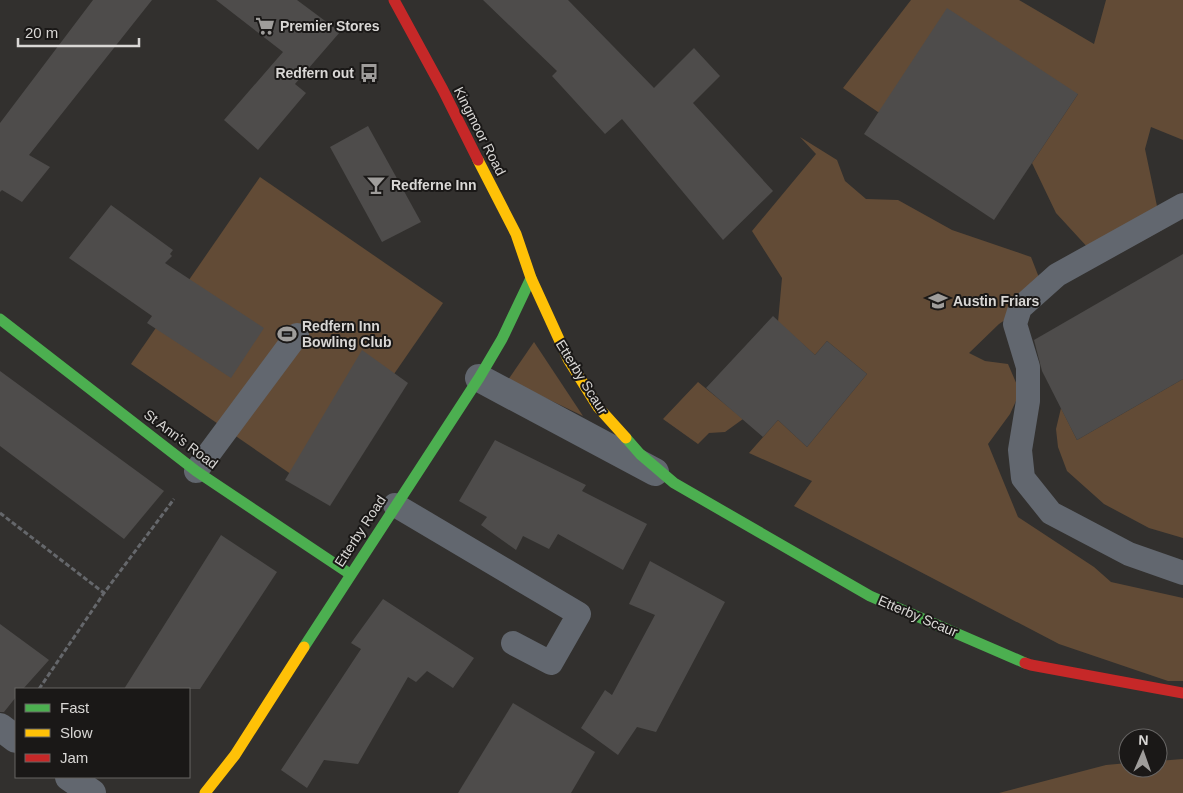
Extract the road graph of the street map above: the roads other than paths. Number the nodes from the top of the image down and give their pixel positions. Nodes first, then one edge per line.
1 (394, 0) edge
2 (1183, 205) edge
3 (531, 278) junction
4 (0, 319) edge
5 (297, 335) dead end
6 (479, 378) junction
7 (196, 471) junction
8 (674, 483) junction
9 (395, 505) junction
10 (1183, 573) edge
11 (350, 574) junction
12 (513, 643) dead end
13 (1183, 693) edge
14 (0, 728) edge
15 (15, 738) edge
16 (70, 778) edge
17 (92, 793) edge
18 (205, 793) edge

1 - 3 street, Kingmoor Road
2 - 10 lane
3 - 6 street, Etterby Road
3 - 8 street, Etterby Scaur
4 - 7 street, St Ann's Road
5 - 7 lane
6 - 8 street, Etterby Scaur
6 - 9 street, Etterby Road
7 - 11 street, St Ann's Road
8 - 13 street, Etterby Scaur
9 - 11 street, Etterby Road
9 - 12 lane
11 - 18 street, Etterby Road
14 - 15 street
16 - 17 street

